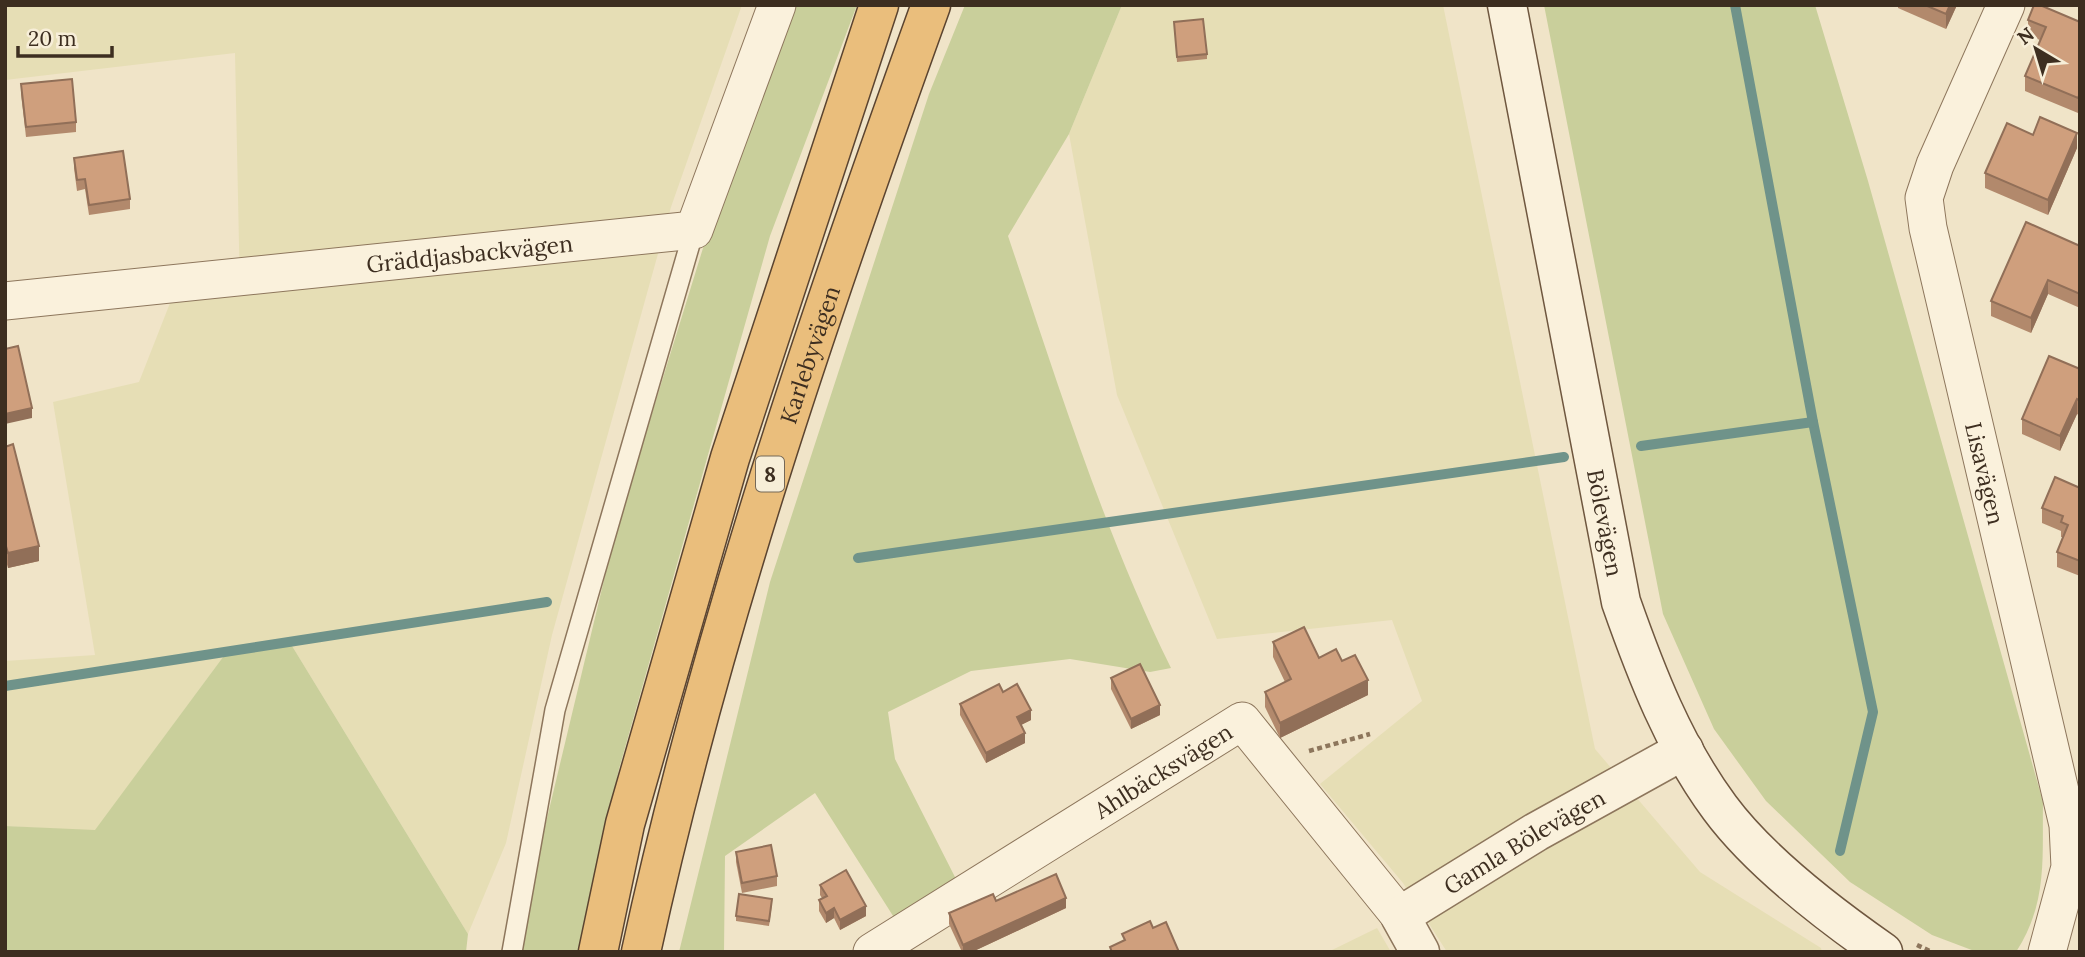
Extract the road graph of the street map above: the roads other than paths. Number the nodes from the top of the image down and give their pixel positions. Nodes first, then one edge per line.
1 (777, 5) edge
2 (879, 5) edge
3 (931, 5) edge
4 (1507, 5) edge
5 (2006, 5) edge
6 (694, 230) junction
7 (5, 301) edge
8 (1684, 750) junction
9 (1400, 916) junction
10 (1896, 947) edge
11 (512, 952) edge
12 (598, 952) edge
13 (641, 952) edge
14 (872, 952) edge
15 (1420, 952) edge
16 (2047, 952) edge

1 - 6 street
2 - 12 highway, Karlebyvägen / 8
3 - 13 highway, Karlebyvägen / 8
4 - 8 main road, Bölevägen
5 - 16 street, Lisavägen
6 - 7 street, Gräddjasbackvägen
6 - 11 lane
8 - 9 main road, Gamla Bölevägen
8 - 10 main road, Bölevägen
9 - 14 street, Ahlbäcksvägen
9 - 15 main road

